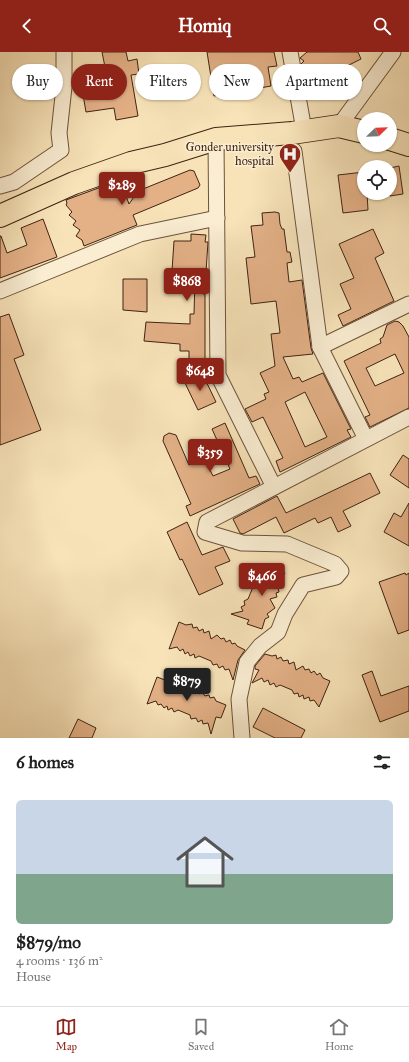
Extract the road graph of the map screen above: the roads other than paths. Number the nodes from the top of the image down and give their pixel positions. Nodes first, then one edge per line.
1 (64, 52) edge
2 (290, 52) edge
3 (393, 52) edge
4 (339, 126) junction
5 (304, 130) junction
6 (357, 130) edge
7 (216, 139) junction
8 (397, 141) edge
9 (409, 145) edge
10 (294, 151) dead end
11 (0, 186) edge
12 (0, 216) edge
13 (217, 218) junction
14 (0, 292) edge
15 (409, 304) edge
16 (320, 347) junction
17 (409, 417) edge
18 (366, 440) junction
19 (274, 487) junction
20 (242, 738) edge

1 - 11 street
2 - 5 street
3 - 4 street
4 - 5 highway
4 - 6 highway
5 - 7 highway
7 - 12 highway
7 - 13 street
8 - 9 highway
10 - 16 street
13 - 14 street
13 - 19 street
15 - 16 street
16 - 18 street
17 - 18 street
18 - 19 street
19 - 20 street

